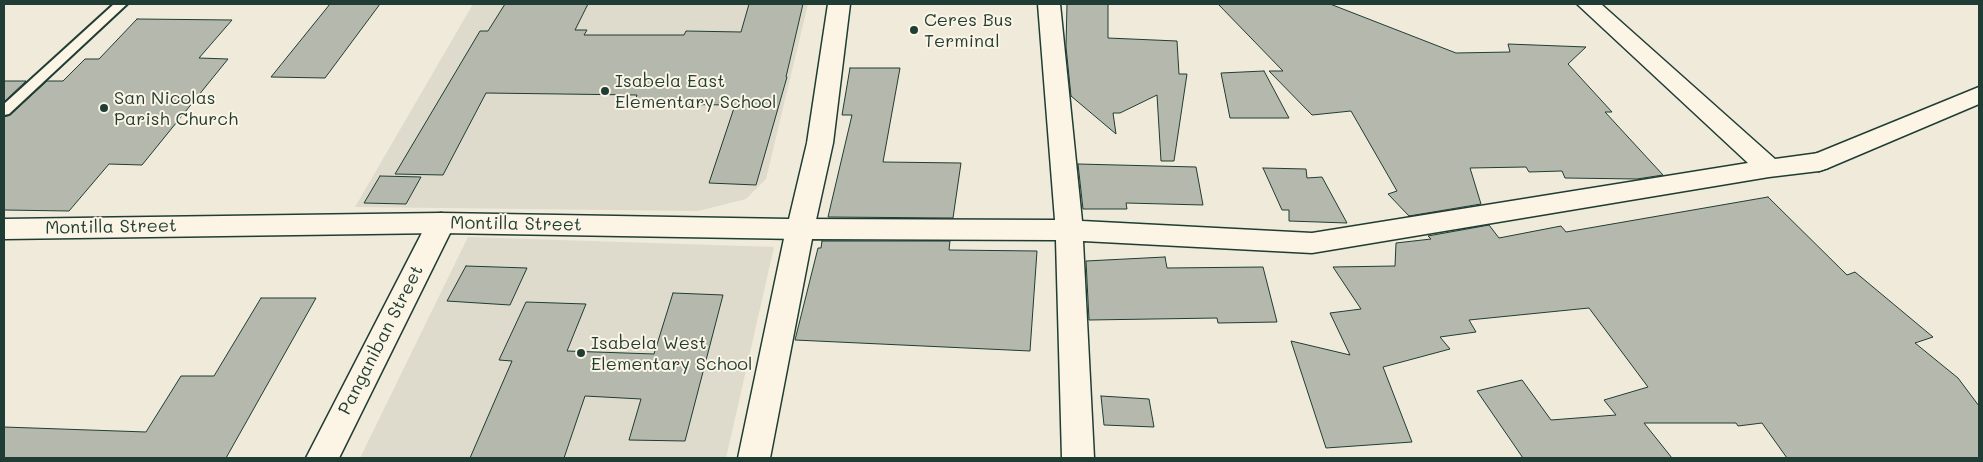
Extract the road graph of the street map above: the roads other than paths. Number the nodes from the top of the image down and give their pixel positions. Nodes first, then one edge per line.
1 (121, 4) edge
2 (839, 4) edge
3 (1049, 4) edge
4 (1588, 4) edge
5 (1979, 95) edge
6 (4, 111) edge
7 (1769, 168) junction
8 (441, 223) junction
9 (4, 229) edge
10 (800, 229) junction
11 (1069, 230) junction
12 (322, 458) edge
13 (754, 458) edge
14 (1078, 458) edge

1 - 6 lane
2 - 10 street
3 - 11 street
4 - 7 street
5 - 7 street, Montilla Street
7 - 11 street, Montilla Street
8 - 9 street, Montilla Street
8 - 10 street, Montilla Street
8 - 12 street, Panganiban Street
10 - 11 street, Montilla Street
10 - 13 street
11 - 14 street

